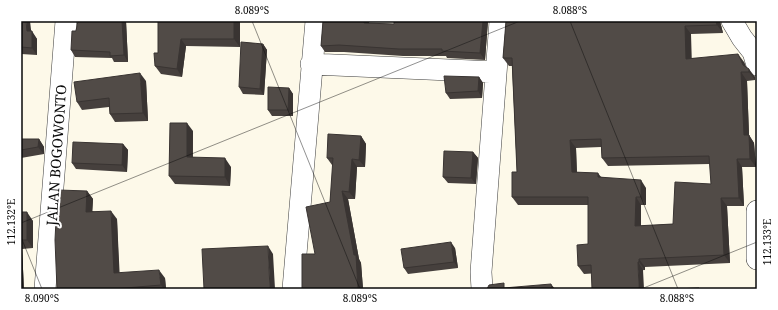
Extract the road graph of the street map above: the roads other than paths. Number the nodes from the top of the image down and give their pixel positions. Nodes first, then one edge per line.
1 (66, 21) edge
2 (316, 21) edge
3 (500, 21) edge
4 (732, 21) edge
5 (311, 64) junction
6 (757, 65) edge
7 (496, 72) junction
8 (757, 211) edge
9 (757, 259) edge
10 (45, 289) edge
11 (293, 289) edge
12 (482, 289) edge

1 - 10 street, JALAN BOGOWONTO
2 - 5 street
3 - 7 street
4 - 6 street
5 - 7 street
5 - 11 street
7 - 12 street
8 - 9 street

